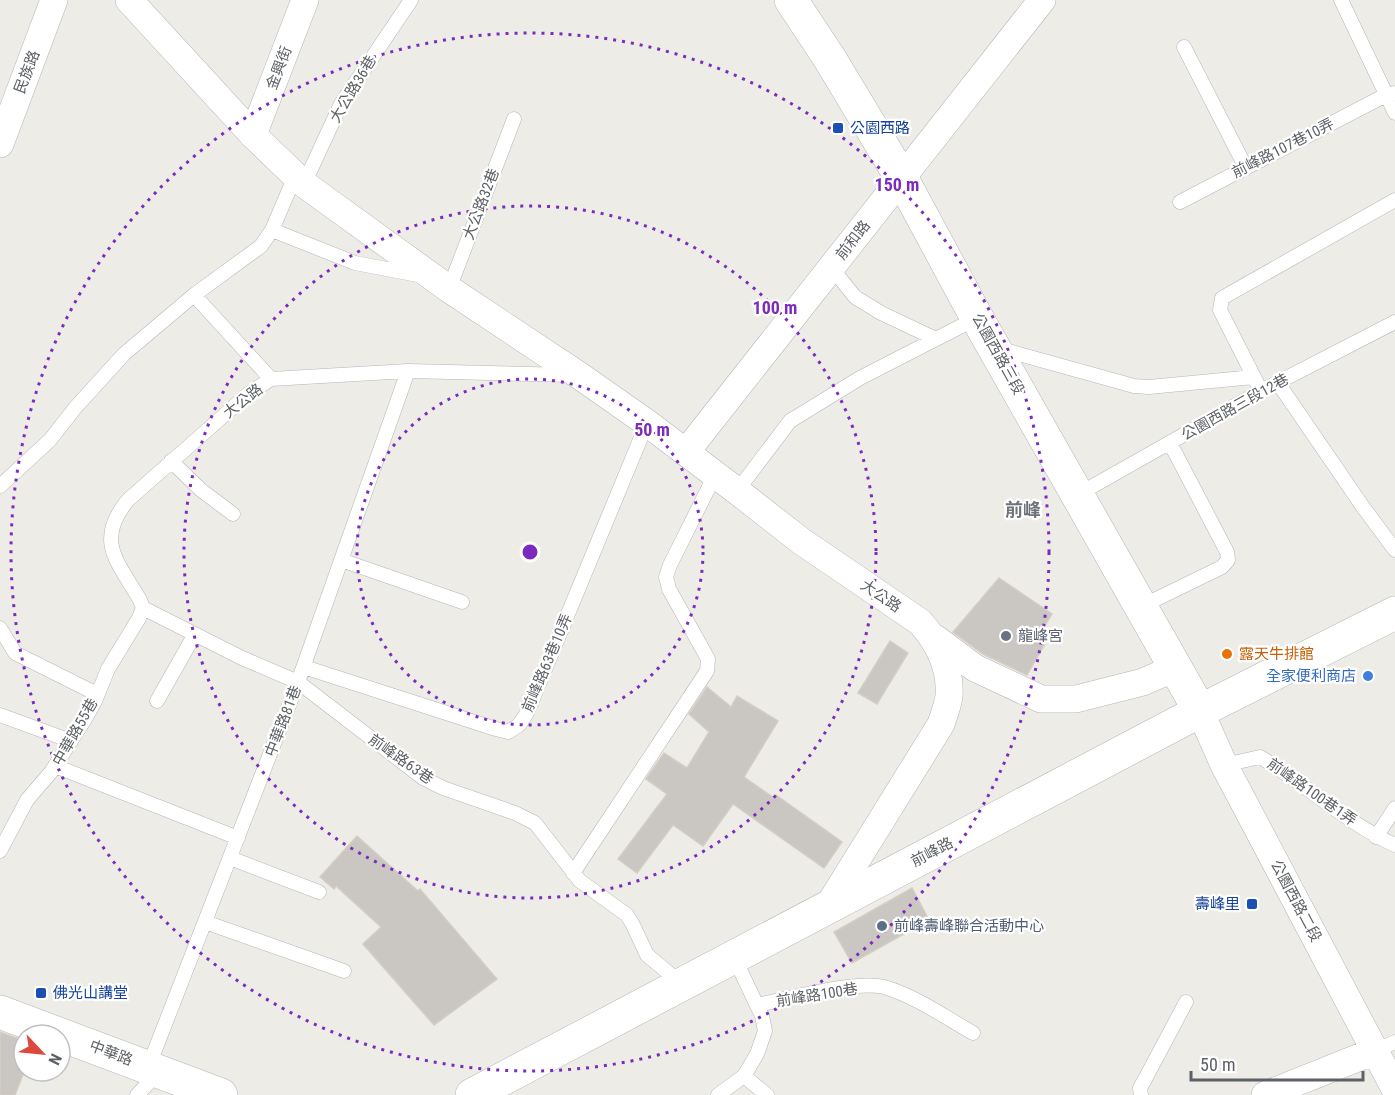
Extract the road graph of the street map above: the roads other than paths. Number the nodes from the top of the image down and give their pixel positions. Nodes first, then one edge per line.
1 (54, 0) edge
2 (129, 0) edge
3 (305, 0) edge
4 (411, 0) edge
5 (791, 0) edge
6 (1042, 0) edge
7 (1341, 0) edge
8 (1184, 47) dead end
9 (1391, 94) edge
10 (1395, 113) edge
11 (514, 119) dead end
12 (2, 134) edge
13 (252, 135) junction
14 (1246, 168) junction
15 (901, 177) junction
16 (300, 180) junction
17 (1395, 200) edge
18 (1180, 202) dead end
19 (272, 230) junction
20 (831, 267) junction
21 (441, 283) junction
22 (194, 295) junction
23 (977, 318) junction
24 (1395, 322) edge
25 (936, 339) junction
26 (994, 347) junction
27 (408, 371) junction
28 (579, 376) junction
29 (1254, 377) junction
30 (271, 379) junction
31 (1278, 383) junction
32 (1262, 391) junction
33 (647, 423) junction
34 (1170, 443) junction
35 (686, 452) junction
36 (171, 461) junction
37 (715, 475) junction
38 (0, 486) edge
39 (738, 491) junction
40 (1077, 495) junction
41 (233, 514) dead end
42 (1395, 550) edge
43 (341, 560) junction
44 (462, 602) dead end
45 (1140, 607) junction
46 (143, 608) junction
47 (1395, 613) edge
48 (0, 628) edge
49 (195, 634) junction
50 (934, 637) junction
51 (304, 667) junction
52 (1175, 668) junction
53 (298, 682) junction
54 (97, 693) junction
55 (158, 701) dead end
56 (1200, 711) junction
57 (0, 715) edge
58 (71, 741) junction
59 (1224, 765) junction
60 (55, 766) junction
61 (1395, 808) edge
62 (1376, 837) junction
63 (238, 838) junction
64 (1395, 845) edge
65 (0, 851) edge
66 (230, 858) junction
67 (573, 873) junction
68 (319, 892) dead end
69 (827, 908) junction
70 (205, 922) junction
71 (734, 957) junction
72 (344, 972) dead end
73 (682, 984) junction
74 (1186, 1002) dead end
75 (757, 1005) junction
76 (0, 1012) edge
77 (974, 1033) dead end
78 (1385, 1047) edge
79 (744, 1076) junction
80 (148, 1078) edge
81 (1395, 1089) edge
82 (222, 1095) edge
83 (472, 1095) edge
84 (718, 1095) edge
85 (767, 1095) edge
86 (1141, 1095) edge
87 (1265, 1095) edge

1 - 12 street, 民族路
2 - 13 street, 大公路
3 - 13 street, 金興街
4 - 16 lane, 大公路36巷
5 - 15 main road, 公園西路三段
6 - 15 street, 前和路
7 - 9 lane
8 - 14 lane
9 - 10 lane
9 - 14 lane, 前峰路107巷10弄
11 - 21 lane, 大公路32巷
13 - 16 street, 大公路
14 - 18 lane, 前峰路107巷10弄
15 - 20 street, 前和路
15 - 23 main road, 公園西路三段
16 - 19 lane, 大公路36巷
16 - 21 street, 大公路
17 - 29 lane
19 - 21 lane
19 - 22 lane, 大公路36巷
20 - 25 lane
20 - 35 street, 前和路
21 - 28 street, 大公路
22 - 30 lane
22 - 38 lane, 大公路36巷
23 - 25 lane
23 - 26 main road, 公園西路三段
24 - 31 lane, 公園西路三段12巷
25 - 39 lane
26 - 29 lane, 公園西路三段12巷
26 - 40 main road, 公園西路三段
27 - 28 lane, 大公路
27 - 30 lane, 大公路
27 - 43 lane, 中華路81巷
28 - 33 street, 大公路
29 - 32 lane
30 - 36 lane, 大公路
31 - 32 lane, 公園西路三段12巷
31 - 42 lane
32 - 34 lane, 公園西路三段12巷
33 - 35 street, 大公路
33 - 51 lane, 前峰路63巷10弄
34 - 40 lane, 公園西路三段12巷
34 - 45 lane
35 - 37 street, 大公路
36 - 41 lane
36 - 46 lane, 大公路
37 - 39 street, 大公路
37 - 67 lane
39 - 50 street, 大公路
40 - 45 main road, 公園西路三段
43 - 44 lane
43 - 51 lane, 中華路81巷
45 - 52 main road, 公園西路三段
46 - 49 lane, 前峰路63巷
46 - 54 lane, 中華路55巷
47 - 56 main road, 前峰路
48 - 54 lane
49 - 53 lane, 前峰路63巷
49 - 55 lane
50 - 52 street
50 - 69 street, 大公路
51 - 53 lane, 中華路81巷
52 - 56 main road, 公園西路三段
53 - 63 lane, 中華路81巷
53 - 67 lane, 前峰路63巷
54 - 58 lane, 中華路55巷
56 - 59 street, 公園西路二段
56 - 69 main road, 前峰路
57 - 58 lane
58 - 60 lane, 中華路55巷
59 - 62 lane, 前峰路100巷1弄
59 - 78 street, 公園西路二段
60 - 63 lane
60 - 65 lane, 中華路55巷
61 - 62 lane
62 - 64 lane, 前峰路100巷1弄
63 - 66 lane, 中華路81巷
66 - 68 lane
66 - 70 lane, 中華路81巷
67 - 73 lane, 前峰路63巷
69 - 71 main road, 前峰路
70 - 72 lane
70 - 80 lane, 中華路81巷
71 - 73 main road, 前峰路
71 - 75 lane
73 - 83 main road, 前峰路
74 - 86 lane
75 - 77 lane, 前峰路100巷
75 - 79 lane
76 - 80 main road, 中華路
78 - 81 street, 公園西路二段
78 - 87 street
79 - 84 lane
79 - 85 lane
80 - 82 main road, 中華路

